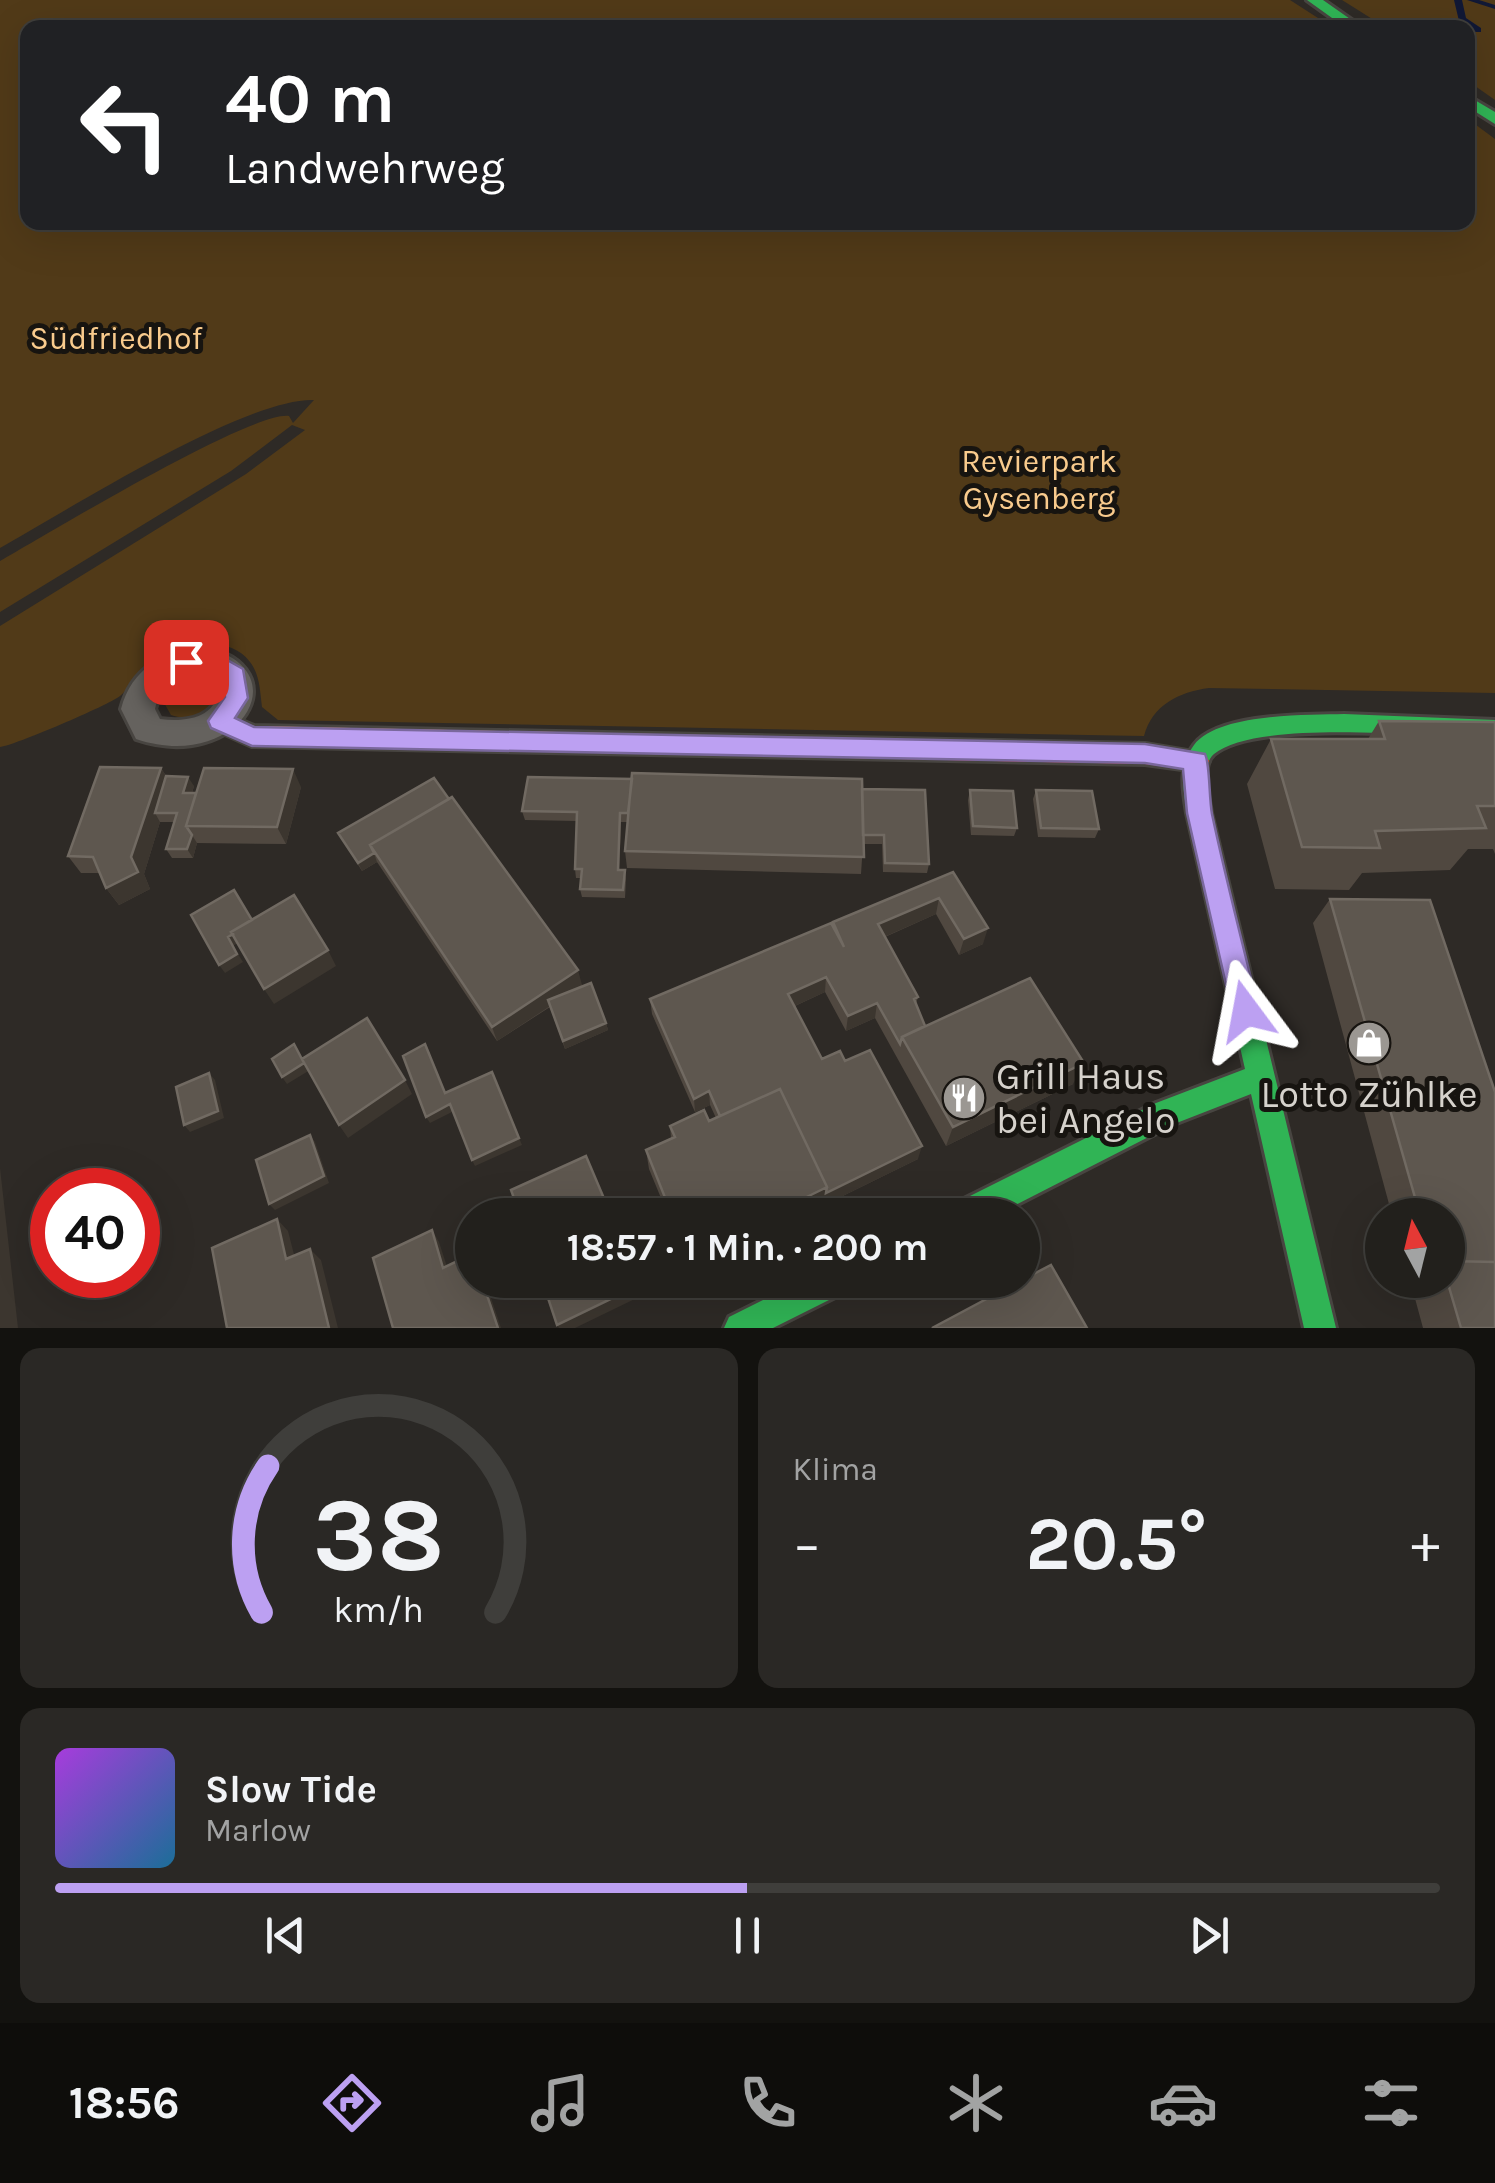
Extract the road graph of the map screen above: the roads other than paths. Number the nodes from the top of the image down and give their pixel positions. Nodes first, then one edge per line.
1 (1314, 0) edge
2 (1344, 20) edge
3 (220, 721) dead end
4 (1495, 730) edge
5 (1196, 761) junction
6 (1261, 1077) junction
7 (998, 1198) edge
8 (800, 1298) edge
9 (740, 1328) edge
10 (1320, 1328) edge

1 - 2 street
3 - 5 street
4 - 5 street
5 - 6 street
6 - 7 street
6 - 10 street
8 - 9 street

